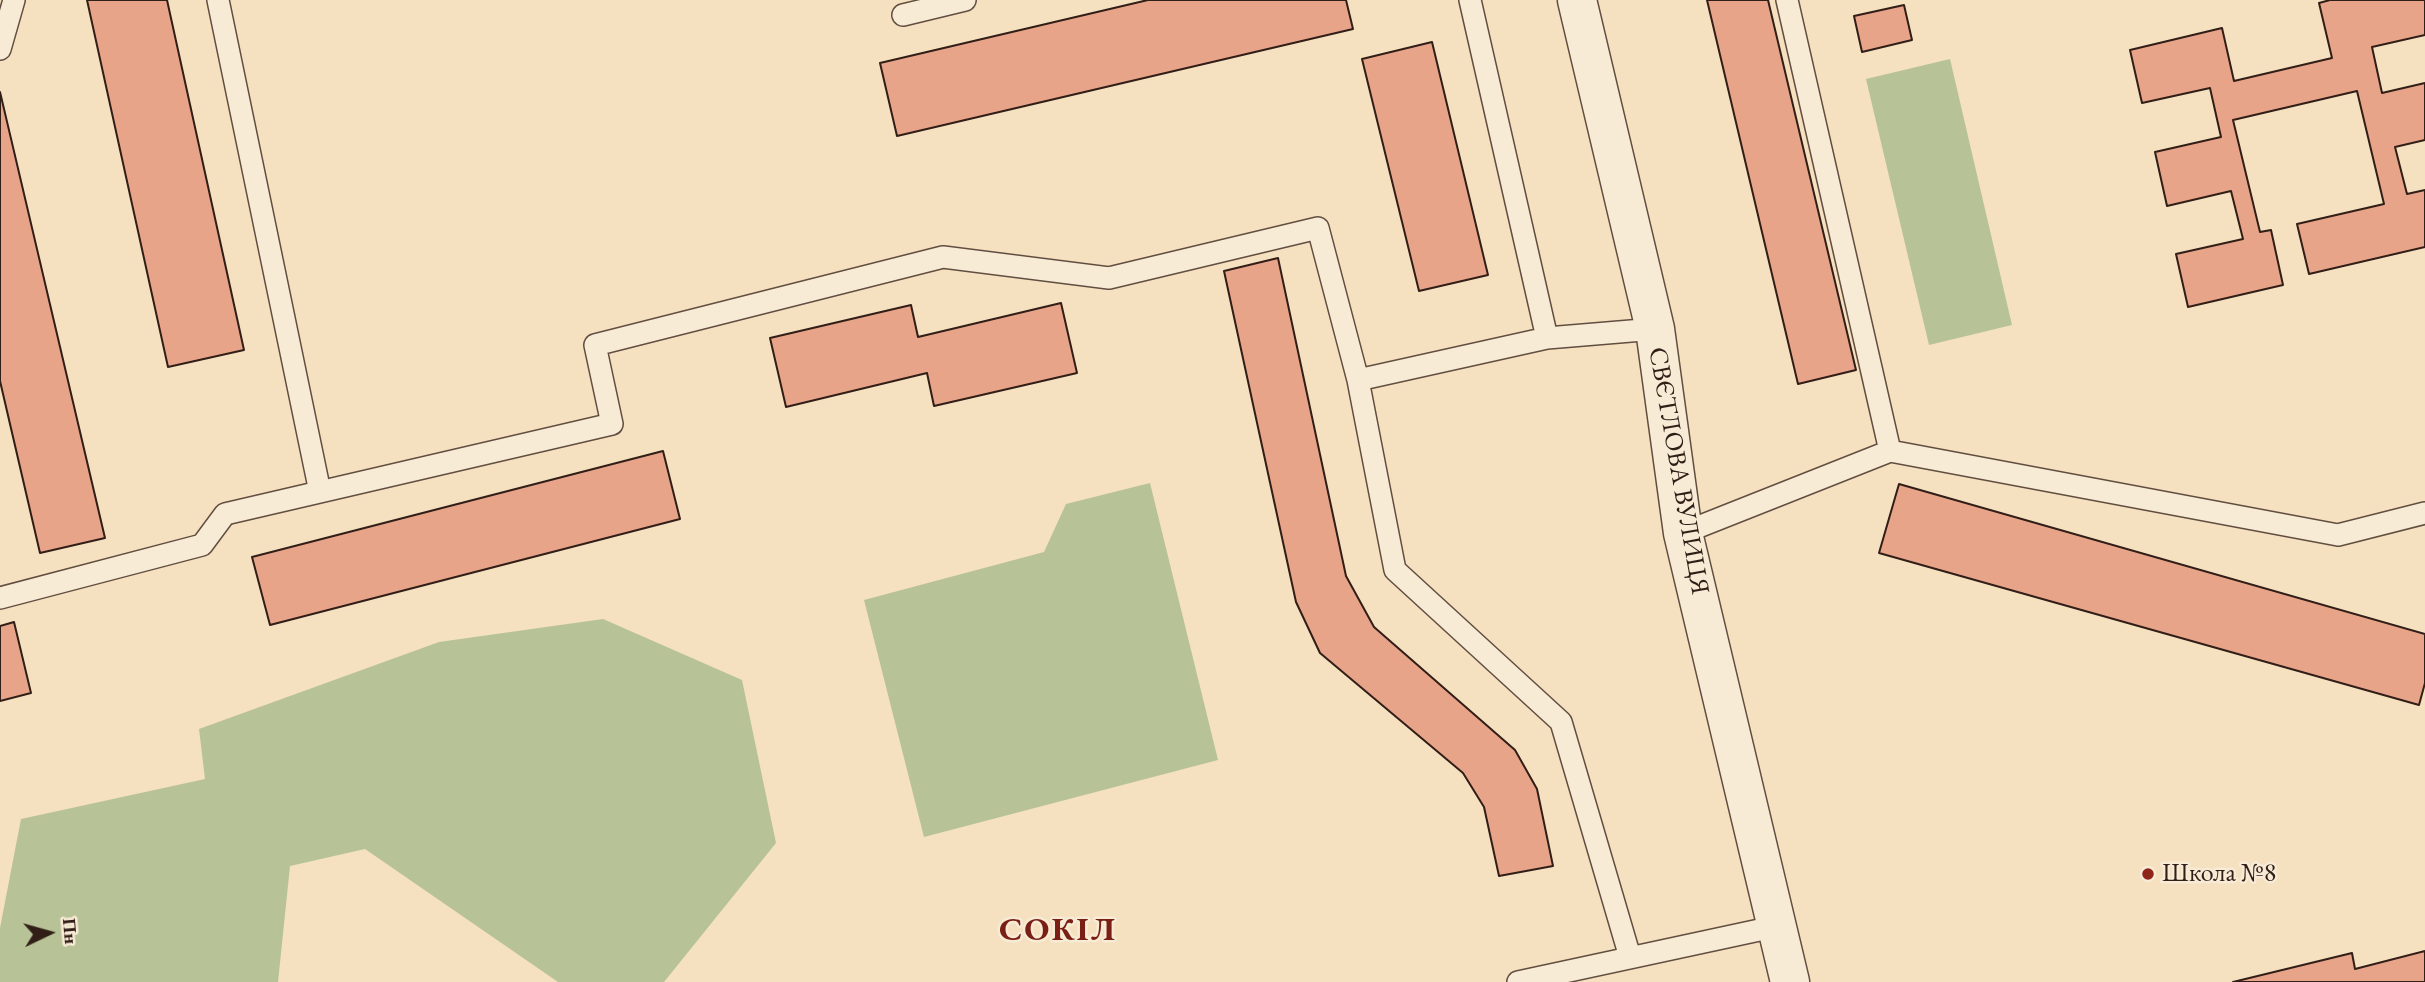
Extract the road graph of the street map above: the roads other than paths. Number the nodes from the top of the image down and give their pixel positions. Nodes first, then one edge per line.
1 (14, 0) edge
2 (218, 0) edge
3 (965, 0) edge
4 (1470, 0) edge
5 (1577, 0) edge
6 (1787, 0) edge
7 (903, 15) dead end
8 (0, 49) edge
9 (1655, 329) junction
10 (1547, 338) junction
11 (1358, 380) junction
12 (1890, 451) junction
13 (320, 492) junction
14 (2425, 513) edge
15 (1683, 533) junction
16 (0, 598) edge
17 (1778, 926) junction
18 (1630, 957) junction
19 (1518, 982) edge
20 (1790, 982) edge

1 - 8 lane
2 - 13 lane
3 - 7 lane
4 - 10 lane
5 - 9 street, СВЄТЛОВА ВУЛИЦЯ
6 - 12 lane
9 - 10 lane
9 - 15 street, СВЄТЛОВА ВУЛИЦЯ
10 - 11 lane
11 - 13 lane
11 - 18 lane
12 - 14 lane
12 - 15 lane
13 - 16 lane
15 - 17 street, СВЄТЛОВА ВУЛИЦЯ
17 - 18 lane
17 - 20 street, СВЄТЛОВА ВУЛИЦЯ
18 - 19 lane

